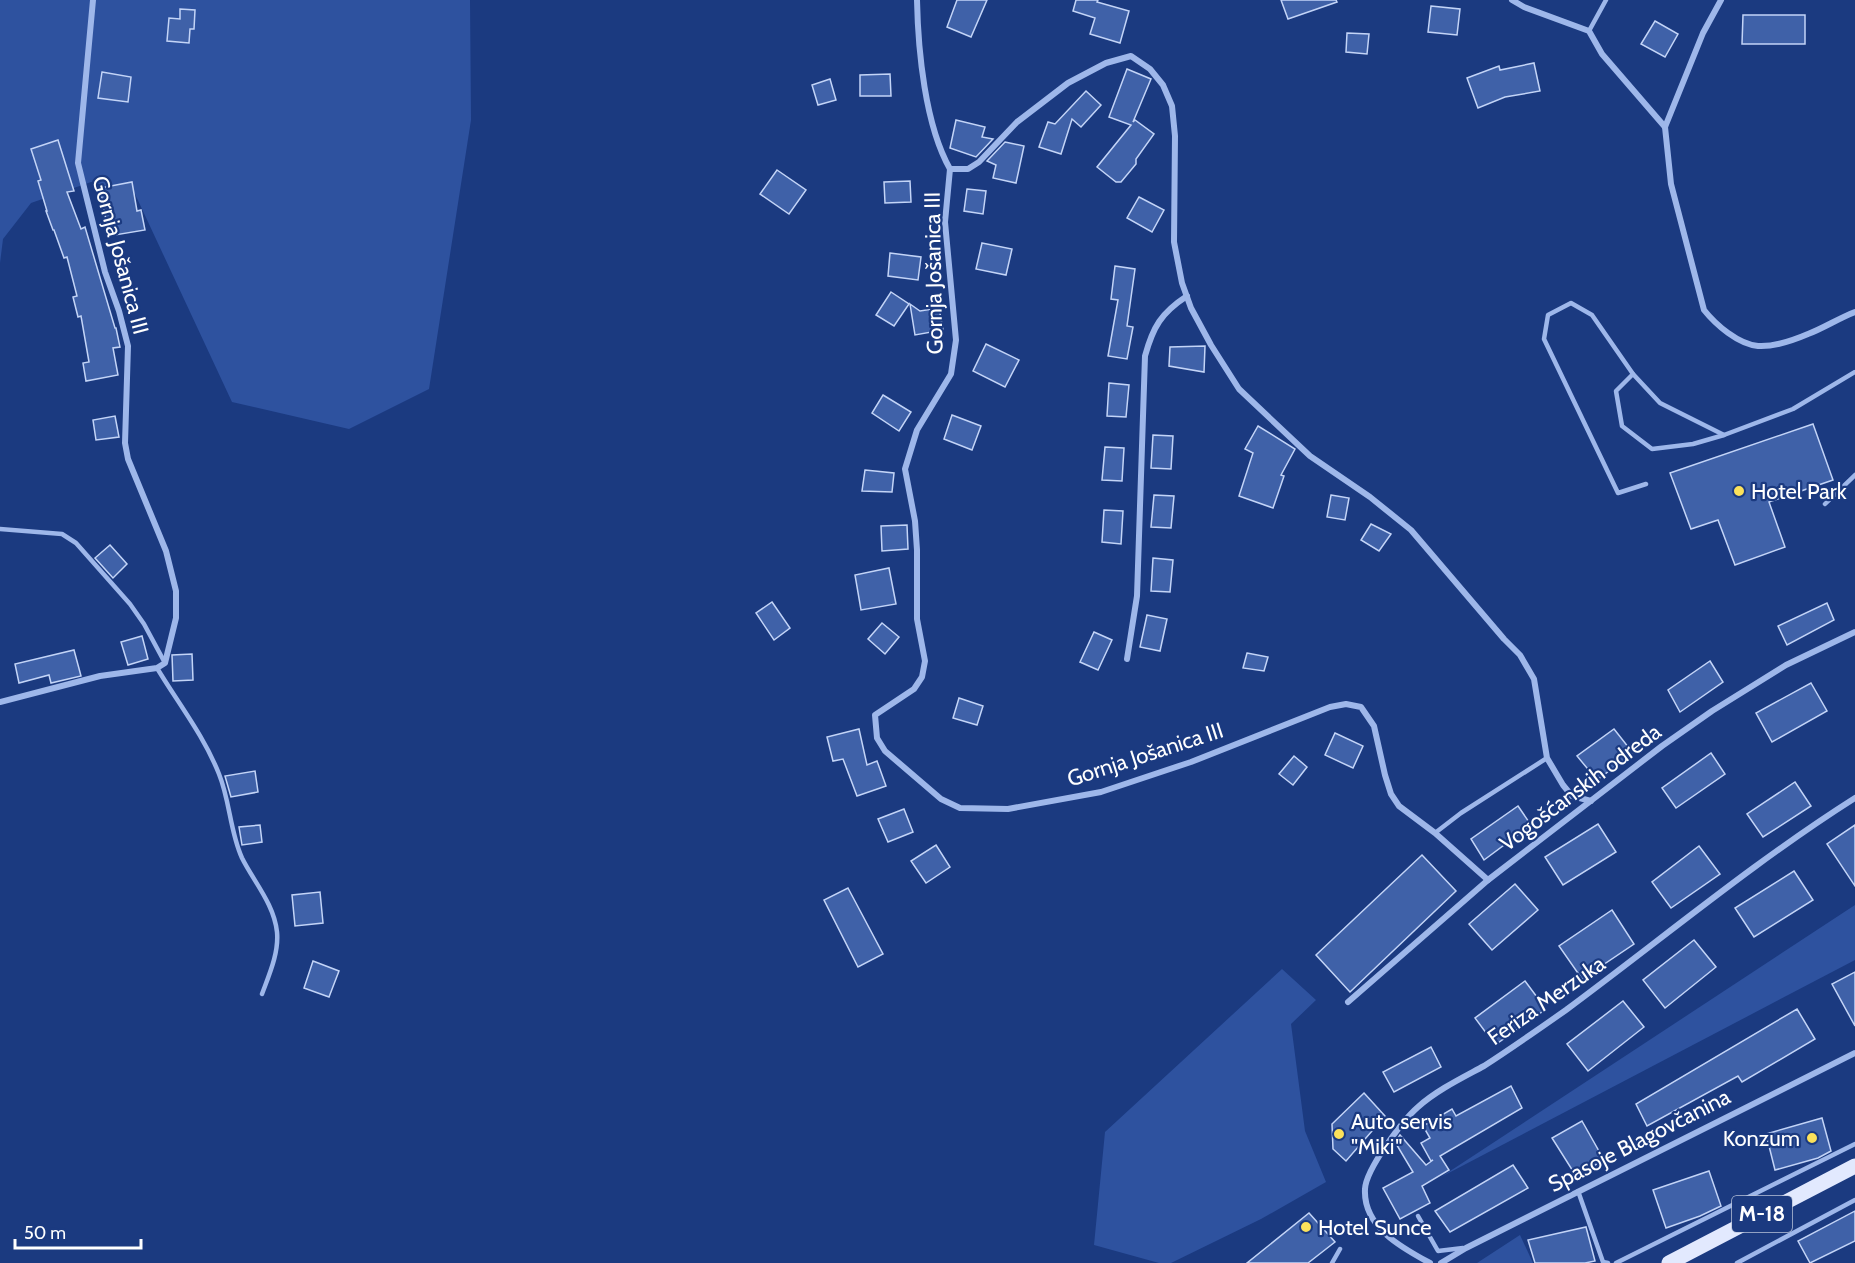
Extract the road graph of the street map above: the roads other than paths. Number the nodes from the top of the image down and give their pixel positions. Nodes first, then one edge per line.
1 (93, 0) edge
2 (917, 0) edge
3 (1512, 0) edge
4 (1606, 0) edge
5 (1722, 0) edge
6 (1589, 31) junction
7 (1665, 127) junction
8 (950, 169) junction
9 (1187, 296) junction
10 (1855, 312) edge
11 (1855, 372) edge
12 (1633, 374) junction
13 (1724, 435) junction
14 (1855, 475) edge
15 (1646, 484) dead end
16 (1825, 504) dead end
17 (0, 529) edge
18 (1855, 632) edge
19 (1127, 659) dead end
20 (165, 663) junction
21 (157, 668) junction
22 (0, 702) edge
23 (1547, 758) junction
24 (1855, 798) edge
25 (1591, 801) junction
26 (1435, 833) junction
27 (1488, 880) junction
28 (262, 994) dead end
29 (1348, 1002) dead end
30 (1855, 1053) edge
31 (1855, 1144) edge
32 (1855, 1166) edge
33 (1578, 1191) junction
34 (1855, 1200) edge
35 (1418, 1216) dead end
36 (1466, 1248) junction
37 (1340, 1249) dead end
38 (1332, 1263) edge
39 (1430, 1263) edge
40 (1441, 1263) edge
41 (1608, 1263) edge
42 (1616, 1263) edge
43 (1669, 1263) edge
44 (1737, 1263) edge

1 - 20 street, Gornja Jošanica III
2 - 8 street, Gornja Jošanica III
3 - 6 street
4 - 6 lane
5 - 7 street
6 - 7 street
7 - 10 street
8 - 9 street, Gornja Jošanica III
8 - 26 street, Gornja Jošanica III
9 - 19 street
9 - 23 street, Gornja Jošanica III
11 - 13 lane
12 - 13 lane
12 - 13 lane
12 - 15 lane
14 - 16 lane
17 - 20 lane
18 - 25 street, Vogošćanskih odreda
20 - 21 street
21 - 22 street
21 - 28 lane
23 - 25 street, Gornja Jošanica III
23 - 26 lane
24 - 39 street, Feriza Merzuka
25 - 27 street, Vogošćanskih odreda
26 - 27 street, Gornja Jošanica III
27 - 29 street, Vogošćanskih odreda
30 - 33 street, Spasoje Blagovčanina
31 - 42 lane
32 - 43 main road, M-18
33 - 36 street, Spasoje Blagovčanina
33 - 41 lane
34 - 44 lane
35 - 36 lane
36 - 40 street, Spasoje Blagovčanina
37 - 38 lane

